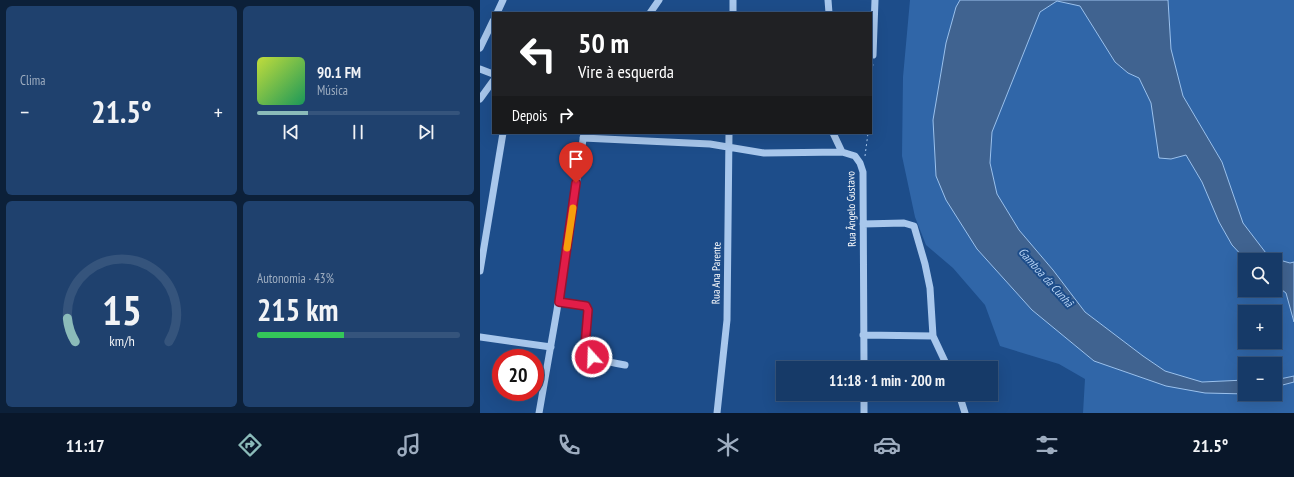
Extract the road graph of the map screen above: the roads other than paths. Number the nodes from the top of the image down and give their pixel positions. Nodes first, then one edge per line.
1 (503, 0) edge
2 (659, 0) edge
3 (733, 0) edge
4 (828, 0) edge
5 (875, 0) edge
6 (497, 12) edge
7 (651, 12) edge
8 (733, 12) edge
9 (829, 12) edge
10 (492, 23) edge
11 (480, 48) edge
12 (873, 55) road end
13 (480, 69) edge
14 (492, 74) edge
15 (492, 82) edge
16 (480, 98) edge
17 (503, 134) edge
18 (729, 134) edge
19 (833, 134) edge
20 (584, 136) edge
21 (728, 147) junction
22 (842, 152) junction
23 (863, 224) junction
24 (480, 271) edge
25 (559, 302) junction
26 (864, 335) junction
27 (934, 336) junction
28 (480, 337) edge
29 (551, 347) junction
30 (864, 361) edge
31 (945, 361) edge
32 (625, 365) dead end
33 (864, 401) edge
34 (961, 401) edge
35 (539, 413) edge
36 (717, 413) edge
37 (864, 413) edge
38 (965, 413) edge

1 - 6 street
2 - 7 street
3 - 8 street
4 - 9 street
5 - 12 street
10 - 11 street
13 - 14 street
15 - 16 street
17 - 24 street
18 - 21 street, Rua Ana Parente
19 - 22 street
20 - 21 street, Rua Ângelo Gustavo
20 - 25 street
21 - 22 street, Rua Ângelo Gustavo
21 - 36 street, Rua Ana Parente
22 - 23 street, Rua Ângelo Gustavo
23 - 26 street, Rua Ângelo Gustavo
23 - 27 street
25 - 29 street
25 - 32 street
26 - 27 street
26 - 30 street, Rua Ângelo Gustavo
27 - 31 street
28 - 29 street
29 - 35 street
33 - 37 street
34 - 38 street

